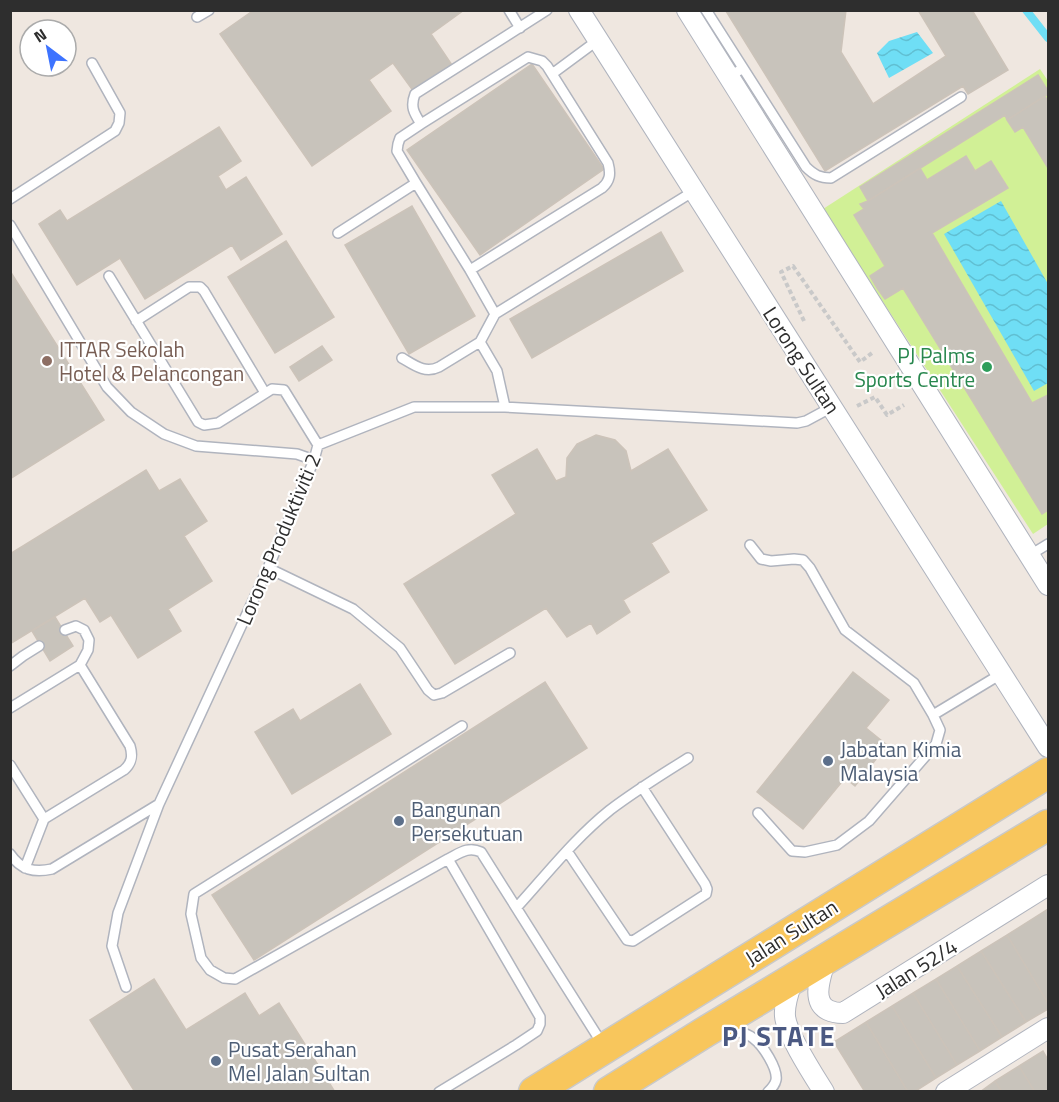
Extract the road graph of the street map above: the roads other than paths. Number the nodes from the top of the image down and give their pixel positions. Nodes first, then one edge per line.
1 (209, 10) edge
2 (509, 10) edge
3 (547, 10) edge
4 (579, 10) edge
5 (694, 11) edge
6 (197, 17) dead end
7 (520, 28) junction
8 (598, 40) junction
9 (92, 63) dead end
10 (736, 73) junction
11 (552, 74) junction
12 (961, 97) dead end
13 (420, 124) junction
14 (416, 183) junction
15 (694, 191) junction
16 (10, 200) edge
17 (10, 225) edge
18 (338, 233) dead end
19 (470, 270) junction
20 (109, 276) dead end
21 (495, 314) junction
22 (136, 321) junction
23 (480, 342) junction
24 (402, 358) dead end
25 (265, 393) junction
26 (505, 407) junction
27 (832, 407) junction
28 (318, 445) junction
29 (314, 460) junction
30 (1048, 544) edge
31 (750, 545) dead end
32 (1030, 555) junction
33 (268, 568) junction
34 (1048, 585) edge
35 (65, 630) dead end
36 (39, 646) dead end
37 (510, 653) dead end
38 (80, 665) junction
39 (10, 666) edge
40 (1001, 674) junction
41 (10, 708) edge
42 (1026, 709) junction
43 (933, 715) junction
44 (1048, 719) edge
45 (462, 726) dead end
46 (1048, 747) edge
47 (687, 758) dead end
48 (10, 765) edge
49 (1048, 773) edge
50 (642, 787) junction
51 (159, 804) junction
52 (758, 813) dead end
53 (44, 819) junction
54 (1048, 825) edge
55 (567, 851) junction
56 (10, 854) edge
57 (448, 859) junction
58 (25, 868) junction
59 (1048, 885) edge
60 (517, 907) junction
61 (825, 960) junction
62 (793, 979) junction
63 (126, 987) dead end
64 (1048, 1028) edge
65 (705, 1032) junction
66 (604, 1047) junction
67 (820, 1090) edge
68 (439, 1092) edge
69 (534, 1092) edge
70 (609, 1092) edge
71 (768, 1092) edge
72 (946, 1092) edge

1 - 6 lane
2 - 7 lane
3 - 7 lane
4 - 8 street, Lorong Sultan
5 - 10 street
7 - 13 lane
8 - 11 lane
8 - 15 street, Lorong Sultan
9 - 16 lane
10 - 12 lane
10 - 32 street
11 - 13 lane
11 - 19 lane
13 - 14 lane
14 - 18 lane
14 - 19 lane
15 - 21 lane
15 - 27 street, Lorong Sultan
17 - 29 lane
19 - 21 lane
20 - 22 lane
21 - 23 lane
22 - 25 lane
22 - 25 lane
23 - 24 lane
23 - 26 lane
25 - 28 lane
26 - 27 lane, Lorong Produktiviti 2
26 - 28 lane, Lorong Produktiviti 2
27 - 40 street, Lorong Sultan
28 - 29 lane, Lorong Produktiviti 2
29 - 33 lane, Lorong Produktiviti 2
30 - 32 lane
31 - 43 lane
32 - 34 street
33 - 37 lane
33 - 51 lane, Lorong Produktiviti 2
35 - 38 lane
36 - 39 lane
38 - 41 lane
38 - 53 lane
40 - 42 street, Lorong Sultan
40 - 43 lane
42 - 44 street
42 - 46 street, Lorong Sultan
43 - 52 lane
45 - 57 lane
47 - 50 lane
48 - 53 lane
49 - 66 main road, Jalan Sultan
50 - 55 lane
50 - 55 lane
51 - 58 lane
51 - 63 lane, Lorong Produktiviti 2
53 - 58 lane
54 - 61 main road, Jalan Sultan
55 - 60 lane
56 - 58 lane
57 - 60 lane
57 - 68 lane
59 - 61 street, Jalan 52/4
60 - 66 lane
61 - 62 main road, Jalan Sultan
62 - 65 main road, Jalan Sultan
62 - 67 street
64 - 72 street
65 - 70 main road, Jalan Sultan
65 - 71 lane
66 - 69 main road, Jalan Sultan

